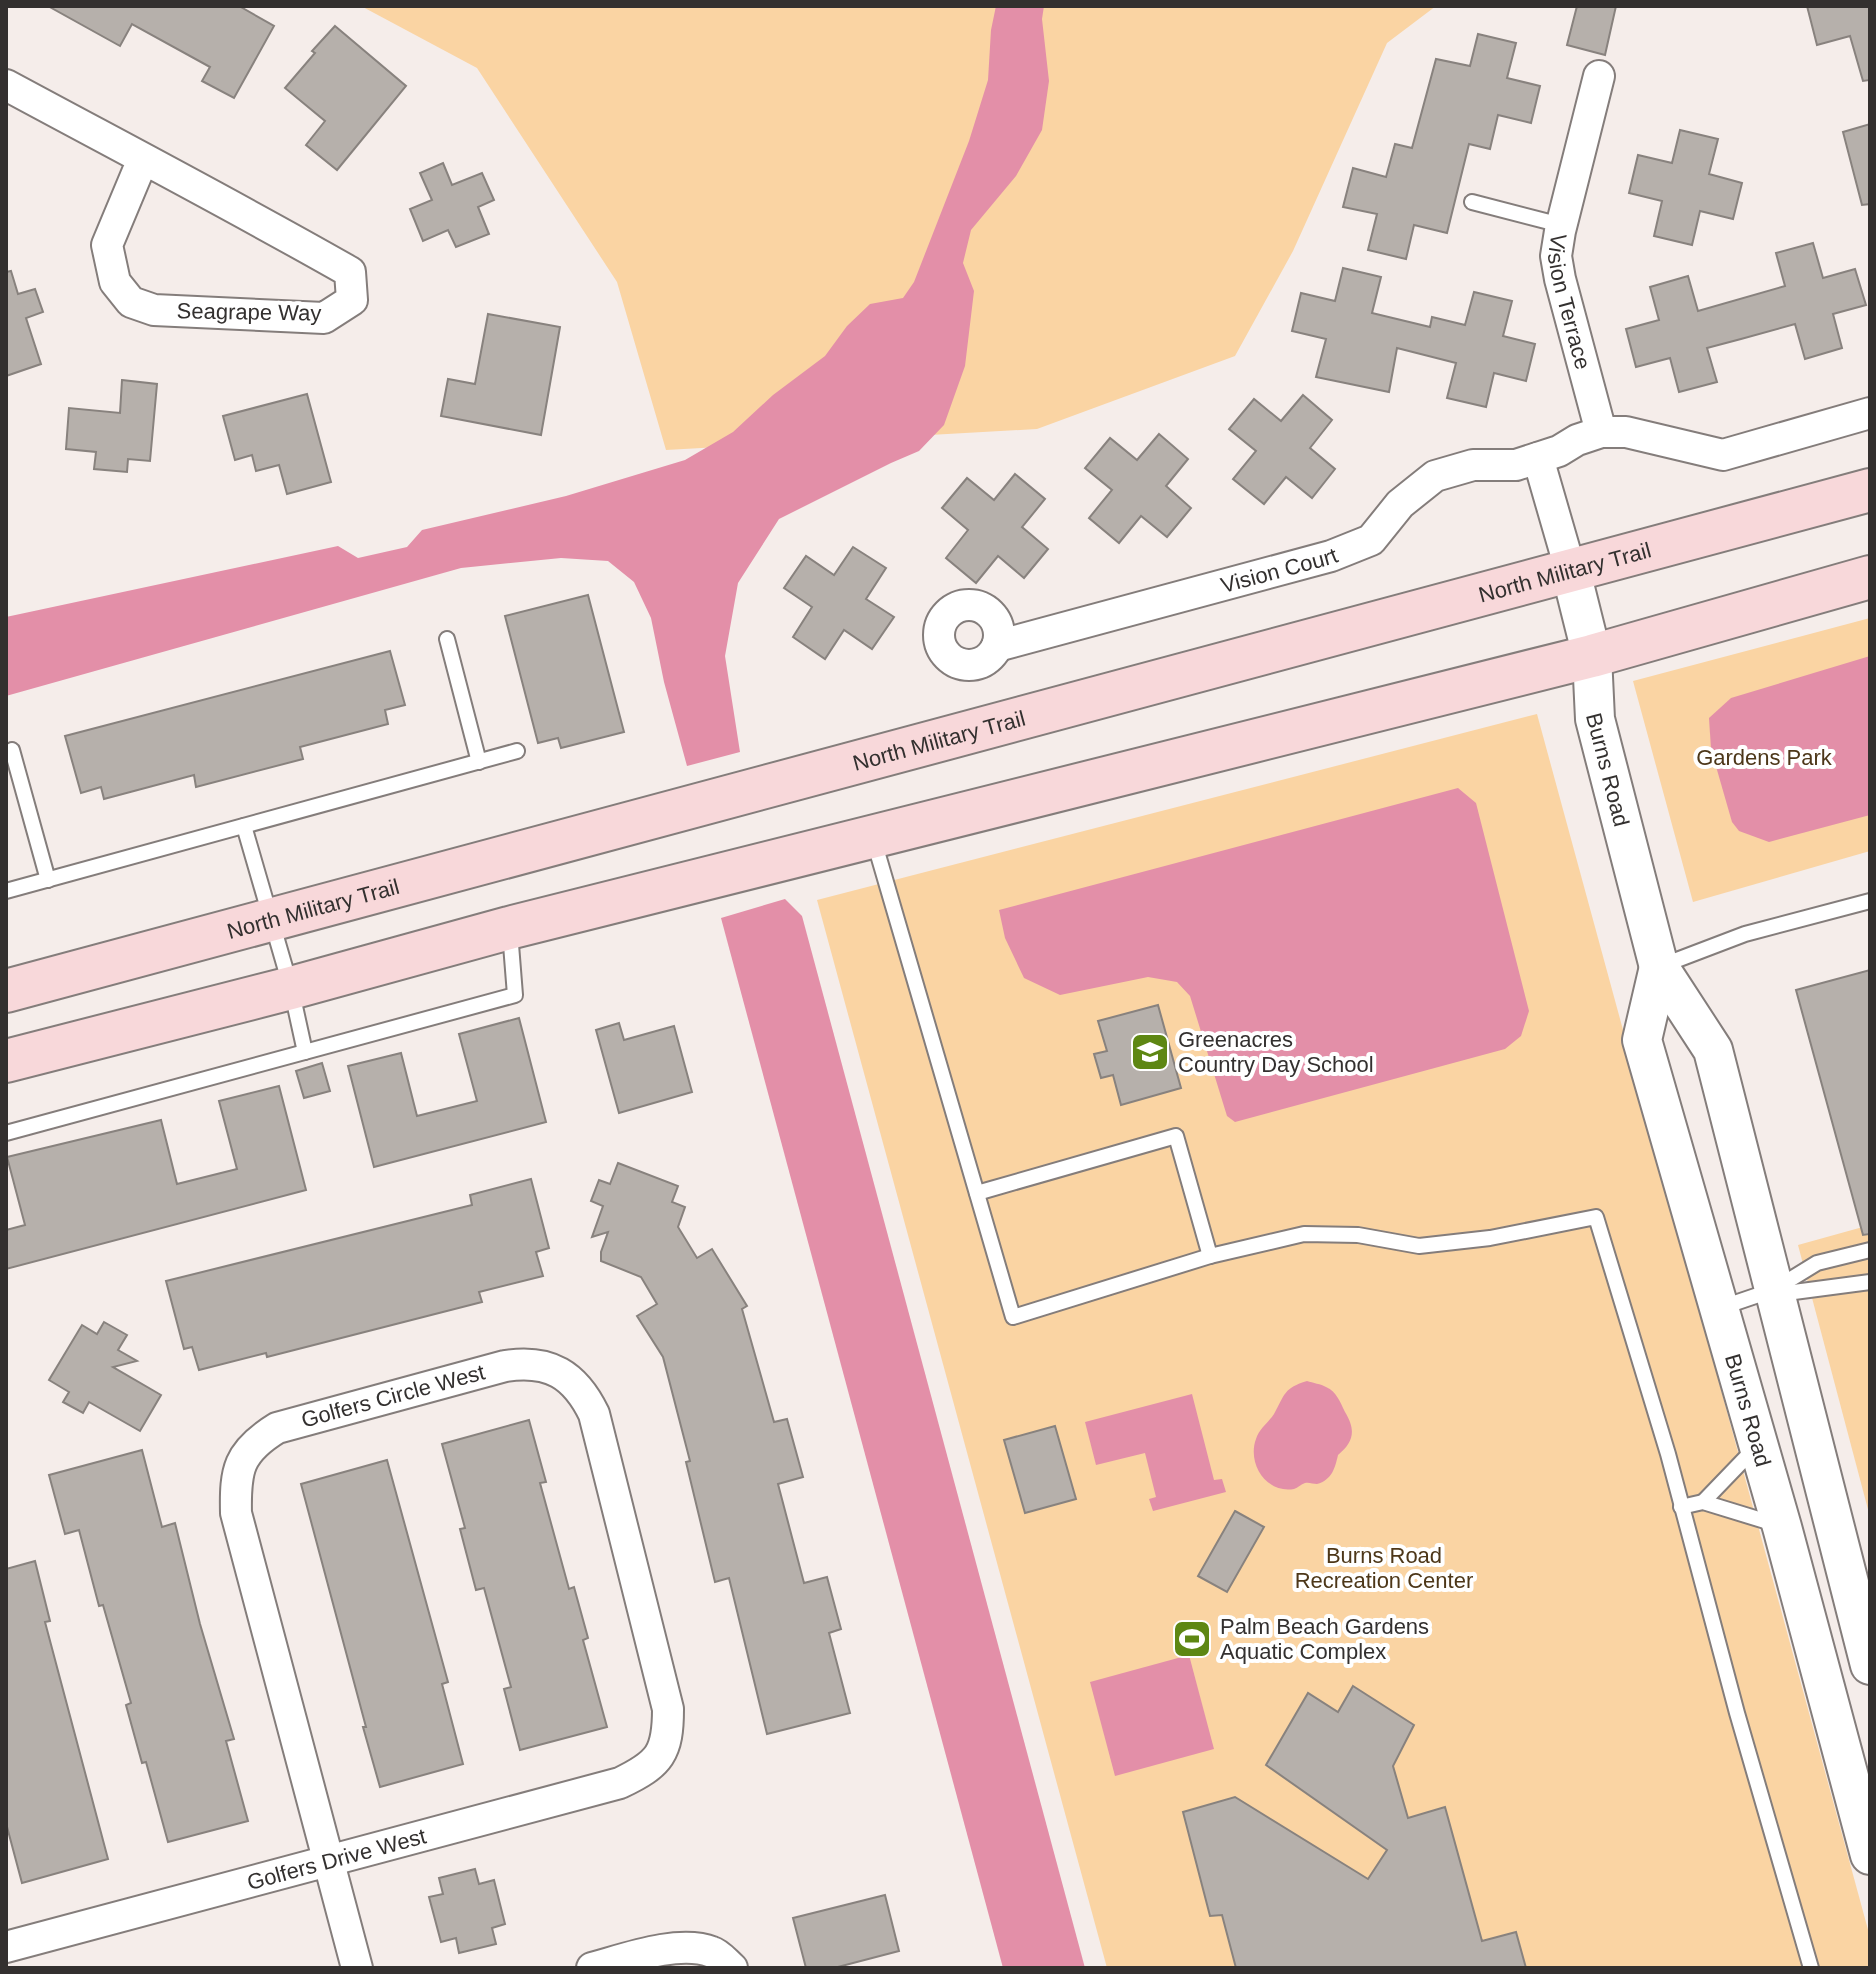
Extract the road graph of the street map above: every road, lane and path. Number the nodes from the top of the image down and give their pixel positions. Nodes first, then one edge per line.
1 (1599, 76) dead end
2 (6, 85) edge
3 (143, 159) junction
4 (1472, 202) dead end
5 (1561, 225) junction
6 (1870, 413) edge
7 (1601, 432) junction
8 (1538, 458) junction
9 (1870, 490) edge
10 (1571, 572) junction
11 (1870, 577) edge
12 (447, 639) dead end
13 (997, 646) dead end
14 (1592, 656) junction
15 (12, 750) dead end
16 (517, 751) dead end
17 (479, 762) junction
18 (244, 826) junction
19 (873, 838) junction
20 (48, 880) junction
21 (6, 891) edge
22 (1870, 901) edge
23 (270, 921) junction
24 (509, 928) junction
25 (1659, 967) junction
26 (291, 988) junction
27 (6, 991) edge
28 (305, 1052) junction
29 (6, 1061) edge
30 (6, 1133) edge
31 (977, 1193) junction
32 (1870, 1250) edge
33 (1210, 1256) junction
34 (1870, 1282) edge
35 (1773, 1290) junction
36 (1720, 1308) junction
37 (1759, 1445) junction
38 (1703, 1502) junction
39 (1681, 1507) junction
40 (1782, 1527) junction
41 (1870, 1665) edge
42 (660, 1757) joint
43 (1870, 1855) edge
44 (328, 1860) junction
45 (6, 1947) edge
46 (723, 1960) edge
47 (357, 1968) edge
48 (592, 1968) edge
49 (1811, 1968) edge

1 - 5 street, Vision Terrace
2 - 3 street, Seagrape Way
3 - 3 street, Seagrape Way
4 - 5 lane
5 - 7 street, Vision Terrace
6 - 7 street
7 - 8 street, Vision Court
8 - 10 street
8 - 13 street, Vision Court
9 - 10 main road, North Military Trail
10 - 14 street, Burns Road
10 - 23 main road, North Military Trail
11 - 14 main road
12 - 17 lane
14 - 19 main road
14 - 25 street, Burns Road
15 - 20 lane
16 - 17 lane
17 - 18 lane
18 - 20 lane
18 - 23 lane
19 - 24 main road
19 - 31 lane
20 - 21 lane
22 - 25 lane
23 - 26 lane
23 - 27 main road, North Military Trail
24 - 26 main road
24 - 28 lane
25 - 35 street, Burns Road
25 - 36 street, Burns Road
26 - 28 lane
26 - 29 main road
28 - 30 lane
31 - 33 lane
31 - 33 lane
32 - 35 lane
33 - 39 lane
34 - 35 lane
35 - 36 lane
35 - 41 street, Burns Road
36 - 37 street, Burns Road
37 - 38 lane
37 - 40 street, Burns Road
38 - 39 lane
38 - 40 lane
39 - 49 lane
40 - 43 street, Burns Road
42 - 44 street, Golfers Drive West
42 - 44 street, Golfers Circle West
44 - 45 street, Golfers Drive West
44 - 47 street, Golfers Circle West
46 - 48 street

